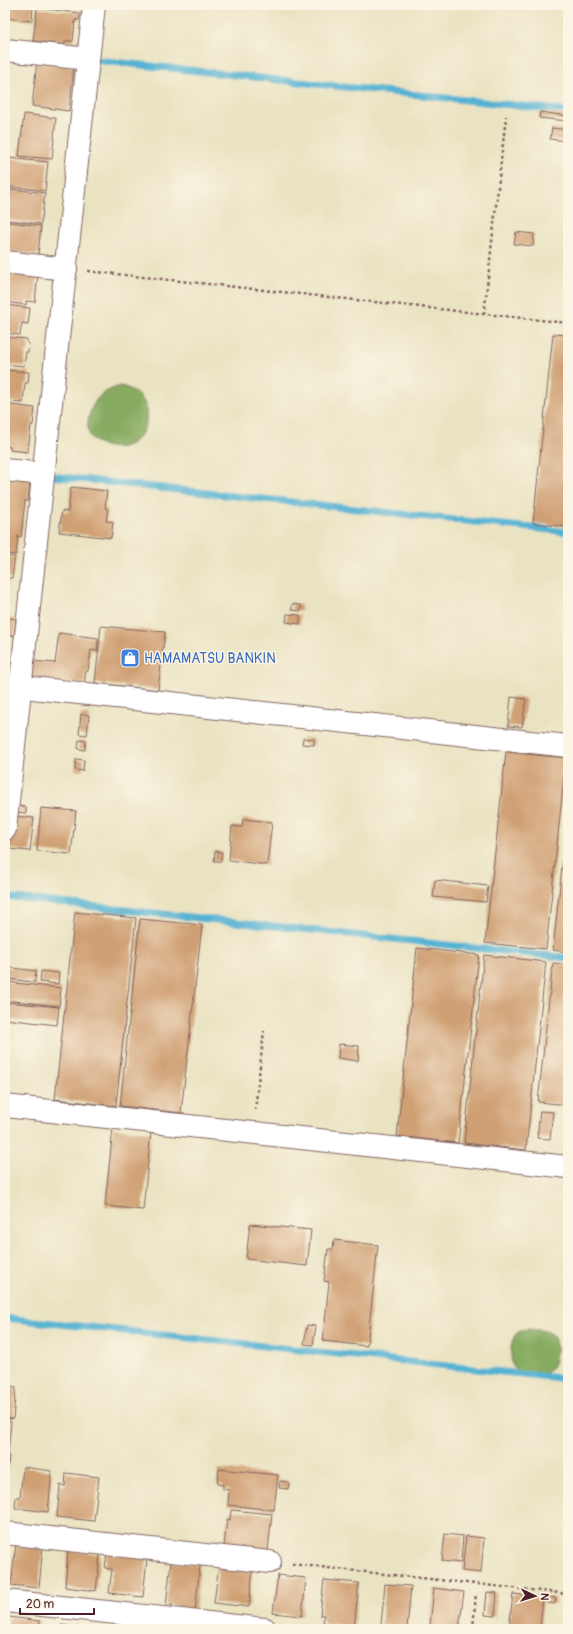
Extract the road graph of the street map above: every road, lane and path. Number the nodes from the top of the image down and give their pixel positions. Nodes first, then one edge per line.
1 (94, 5) edge
2 (5, 50) edge
3 (88, 59) junction
4 (506, 116) dead end
5 (5, 262) edge
6 (66, 269) junction
7 (484, 314) junction
8 (568, 323) edge
9 (5, 470) edge
10 (43, 474) junction
11 (13, 686) edge
12 (568, 746) edge
13 (5, 829) edge
14 (264, 1031) dead end
15 (5, 1106) edge
16 (253, 1133) junction
17 (568, 1167) edge
18 (5, 1533) edge
19 (270, 1562) joint
20 (476, 1593) dead end
21 (568, 1594) edge
22 (5, 1601) edge
23 (265, 1629) edge
24 (472, 1629) edge

1 - 3 street
2 - 3 street
3 - 6 street
4 - 7 path
5 - 6 street
6 - 7 path
6 - 10 street
7 - 8 path
9 - 10 street
10 - 11 street
11 - 12 street
11 - 13 street
14 - 16 path
15 - 16 street
16 - 17 street
18 - 19 street
19 - 21 path
20 - 24 path
22 - 23 street

